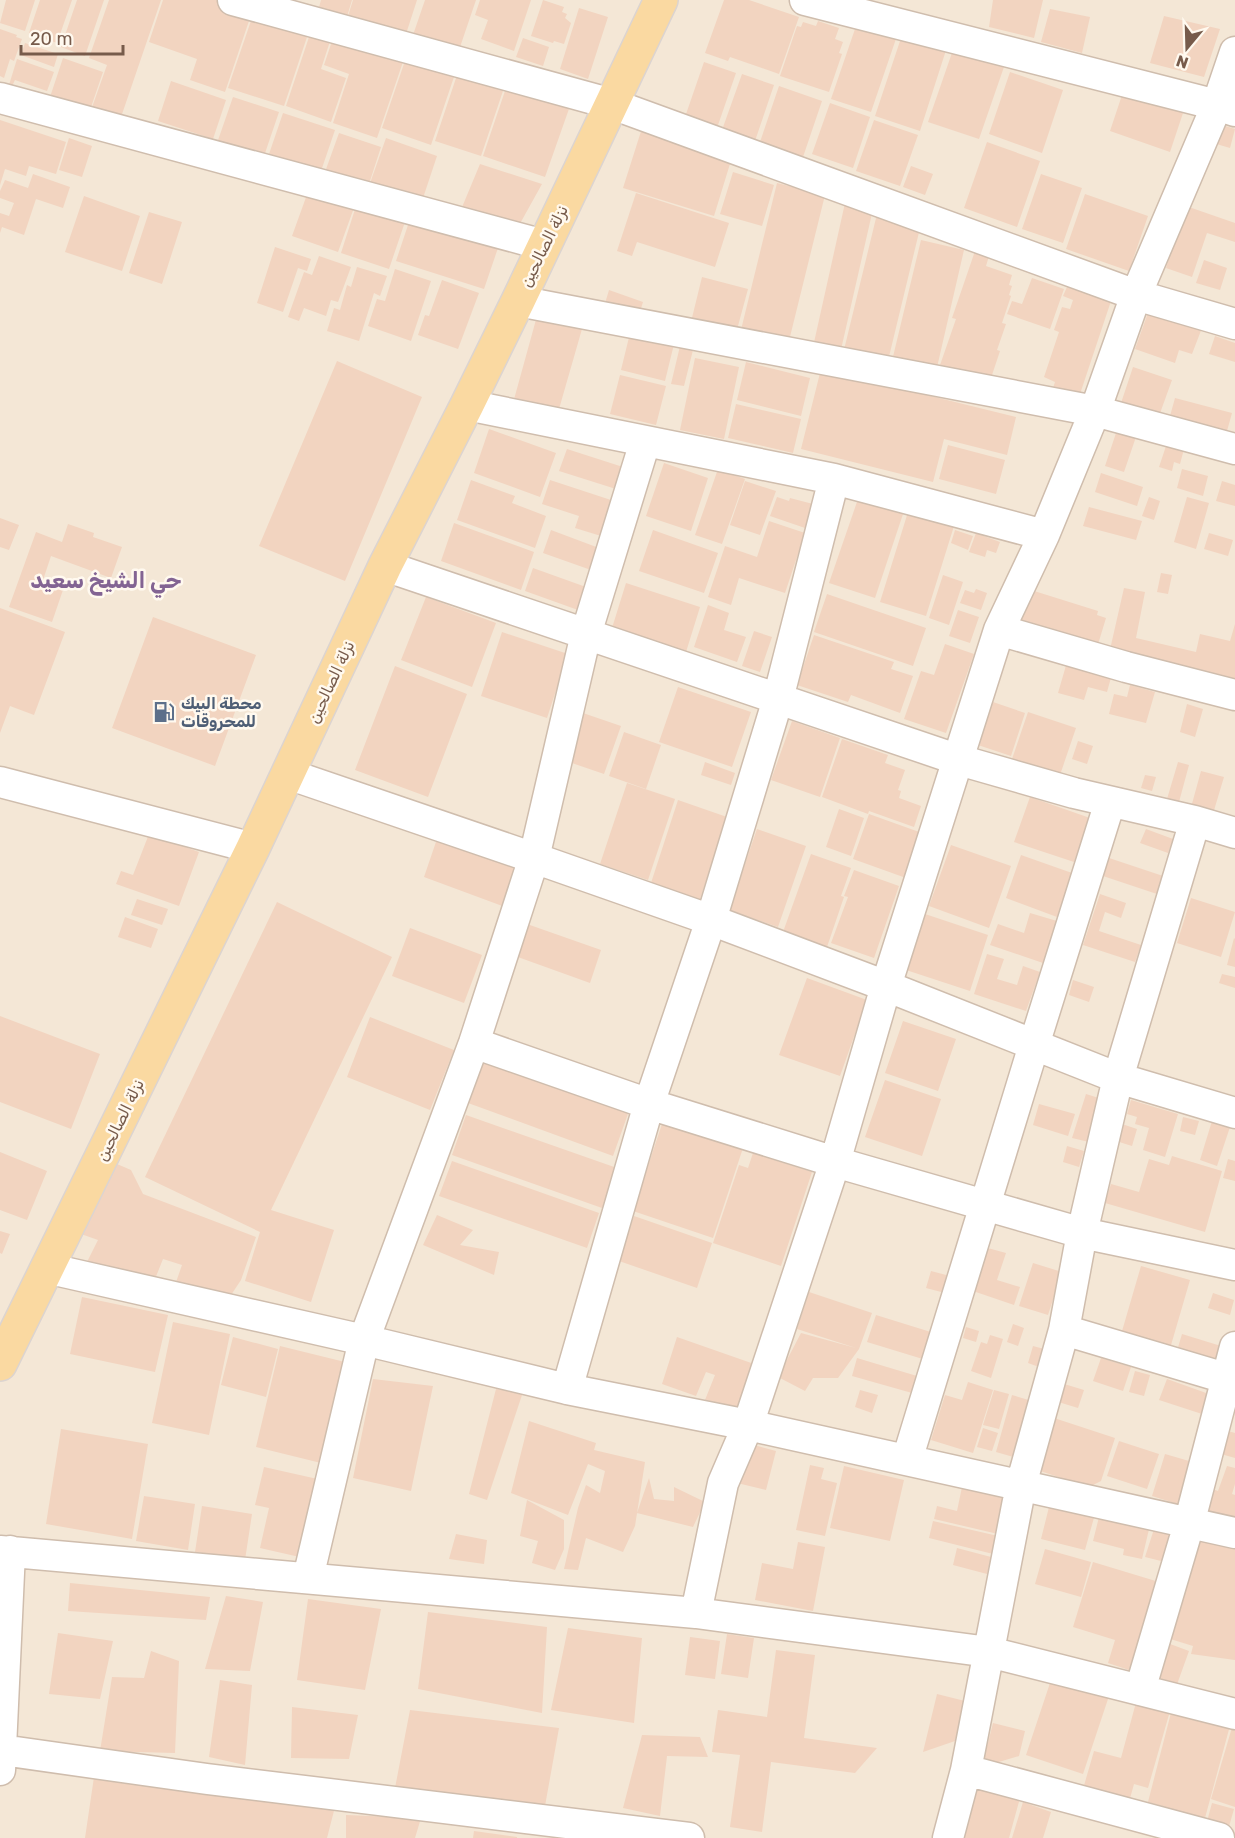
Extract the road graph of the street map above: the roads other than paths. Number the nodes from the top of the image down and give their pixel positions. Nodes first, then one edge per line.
1 (233, 0) edge
2 (661, 0) edge
3 (805, 0) edge
4 (1235, 52) edge
5 (0, 98) edge
6 (612, 104) junction
7 (1226, 108) edge
8 (544, 245) junction
9 (1136, 295) junction
10 (518, 301) junction
11 (1235, 324) edge
12 (467, 405) junction
13 (1095, 411) junction
14 (645, 442) junction
15 (1235, 450) edge
16 (834, 479) junction
17 (1044, 535) junction
18 (384, 567) junction
19 (999, 630) junction
20 (586, 634) junction
21 (1235, 695) edge
22 (778, 699) junction
23 (959, 760) junction
24 (288, 774) junction
25 (0, 782) edge
26 (1110, 801) junction
27 (1195, 821) junction
28 (1235, 833) edge
29 (253, 849) junction
30 (534, 858) junction
31 (711, 920) junction
32 (886, 986) junction
33 (474, 1043) junction
34 (1034, 1045) junction
35 (1118, 1078) junction
36 (649, 1104) junction
37 (1235, 1113) edge
38 (835, 1162) junction
39 (984, 1205) junction
40 (1082, 1233) junction
41 (1235, 1265) edge
42 (46, 1268) junction
43 (1064, 1330) junction
44 (364, 1340) junction
45 (1235, 1347) edge
46 (0, 1364) edge
47 (1231, 1380) edge
48 (567, 1389) junction
49 (748, 1425) junction
50 (907, 1460) junction
51 (1021, 1485) junction
52 (1189, 1524) junction
53 (1235, 1533) edge
54 (5, 1551) edge
55 (308, 1578) junction
56 (696, 1613) junction
57 (989, 1652) junction
58 (1140, 1690) junction
59 (1235, 1714) edge
60 (1, 1760) edge
61 (966, 1770) junction
62 (689, 1838) edge
63 (948, 1838) edge
64 (1219, 1838) edge

1 - 6 street
2 - 6 main road, نزلة الصالحين
3 - 7 street
4 - 7 street
5 - 8 street
6 - 8 main road, نزلة الصالحين
6 - 9 street
7 - 9 street
8 - 10 main road, نزلة الصالحين
9 - 11 street
9 - 13 street
10 - 12 main road, نزلة الصالحين
10 - 13 street
12 - 14 street
12 - 18 main road, نزلة الصالحين
13 - 15 street
13 - 17 street
14 - 16 street
14 - 20 street
16 - 17 street
16 - 22 street
17 - 19 street
18 - 20 street
18 - 24 main road, نزلة الصالحين
19 - 21 street
19 - 23 street
20 - 22 street
20 - 30 street
22 - 23 street
22 - 31 street
23 - 26 street
23 - 32 street
24 - 29 main road, نزلة الصالحين
24 - 30 street
25 - 29 street
26 - 27 street
26 - 34 street
27 - 28 street
27 - 35 street
29 - 42 main road, نزلة الصالحين
30 - 31 street
30 - 33 street
31 - 32 street
31 - 36 street
32 - 34 street
32 - 38 street
33 - 36 street
33 - 44 street
34 - 35 street
34 - 39 street
35 - 37 street
35 - 40 street
36 - 38 street
36 - 48 street
38 - 39 street
38 - 49 street
39 - 40 street
39 - 50 street
40 - 41 street
40 - 43 street
42 - 44 street
42 - 46 main road, نزلة الصالحين
43 - 47 street
43 - 51 street
44 - 48 street
44 - 55 street
45 - 47 street
47 - 52 street
48 - 49 street
49 - 50 street
49 - 56 street
50 - 51 street
51 - 52 street
51 - 57 street
52 - 53 street
52 - 58 street
54 - 55 street
54 - 60 street
55 - 56 street
56 - 57 street
57 - 58 street
57 - 61 street
58 - 59 street
60 - 62 street
61 - 63 street
61 - 64 street

